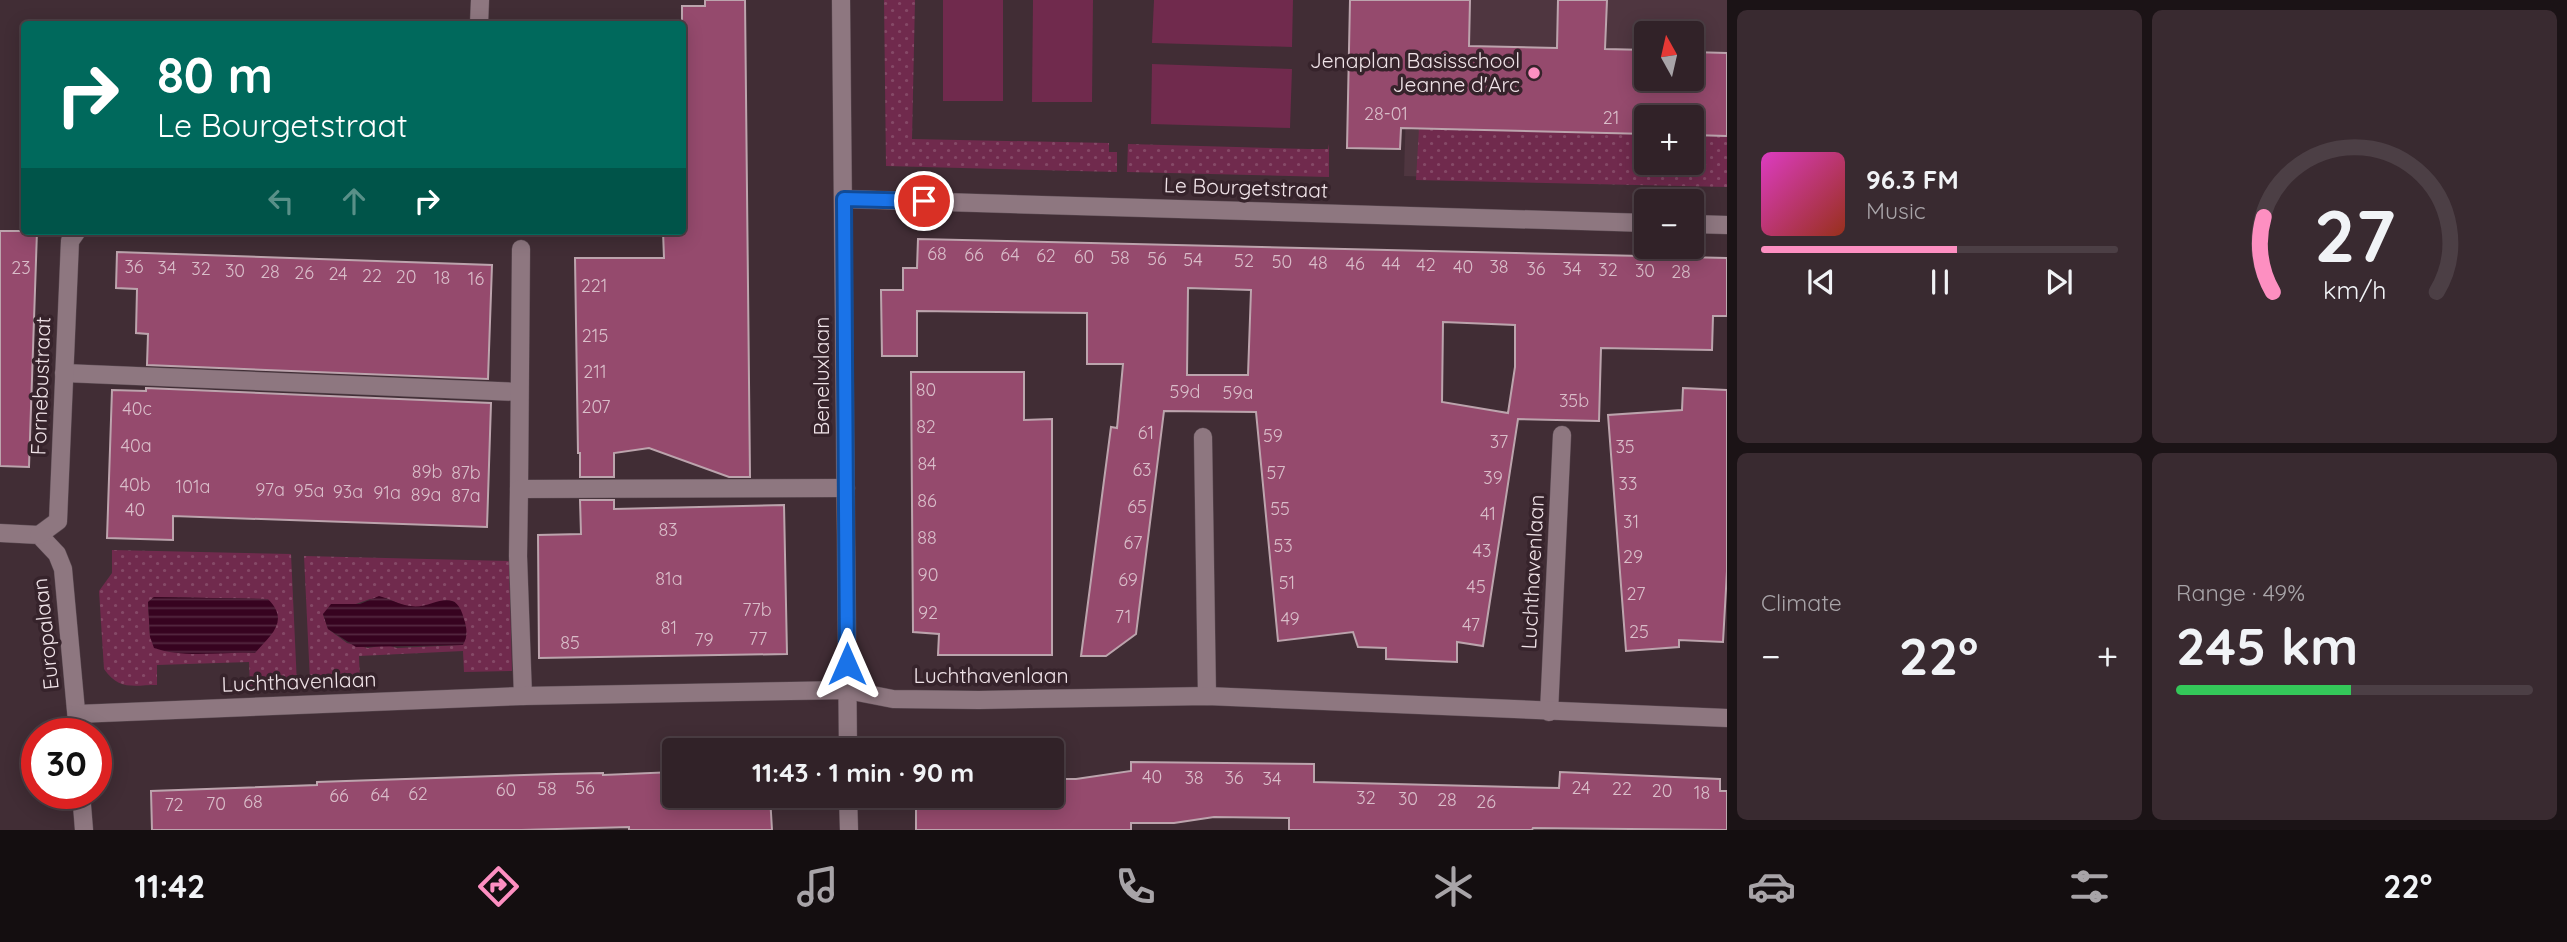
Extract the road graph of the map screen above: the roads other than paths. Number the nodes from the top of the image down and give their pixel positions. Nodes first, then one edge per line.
1 (480, 0) edge
2 (841, 0) edge
3 (479, 21) edge
4 (844, 199) junction
5 (1634, 223) edge
6 (1704, 224) edge
7 (1727, 225) edge
8 (74, 235) edge
9 (521, 249) dead end
10 (64, 373) junction
11 (519, 392) junction
12 (1562, 435) dead end
13 (1203, 437) dead end
14 (846, 488) junction
15 (519, 489) junction
16 (0, 533) edge
17 (39, 535) junction
18 (847, 690) junction
19 (1207, 695) junction
20 (523, 696) junction
21 (1549, 712) junction
22 (77, 714) junction
23 (77, 718) edge
24 (1727, 719) edge
25 (848, 738) edge
26 (848, 808) edge
27 (82, 809) edge
28 (84, 830) edge
29 (849, 830) edge

1 - 3 street
2 - 4 street, Beneluxlaan
4 - 5 street, Le Bourgetstraat
4 - 14 street, Beneluxlaan
6 - 7 street
8 - 10 street, Fornebustraat
9 - 11 street
10 - 11 street
10 - 17 street, Fornebustraat
11 - 15 street
12 - 21 street, Luchthavenlaan
13 - 19 street
14 - 15 street
14 - 18 street, Beneluxlaan
15 - 20 street
16 - 17 street
17 - 22 street, Europalaan
18 - 19 street, Luchthavenlaan
18 - 20 street, Luchthavenlaan
18 - 25 street, Beneluxlaan
19 - 21 street, Luchthavenlaan
20 - 22 street, Luchthavenlaan
21 - 24 street, Luchthavenlaan
22 - 23 street, Europalaan
26 - 29 street
27 - 28 street

